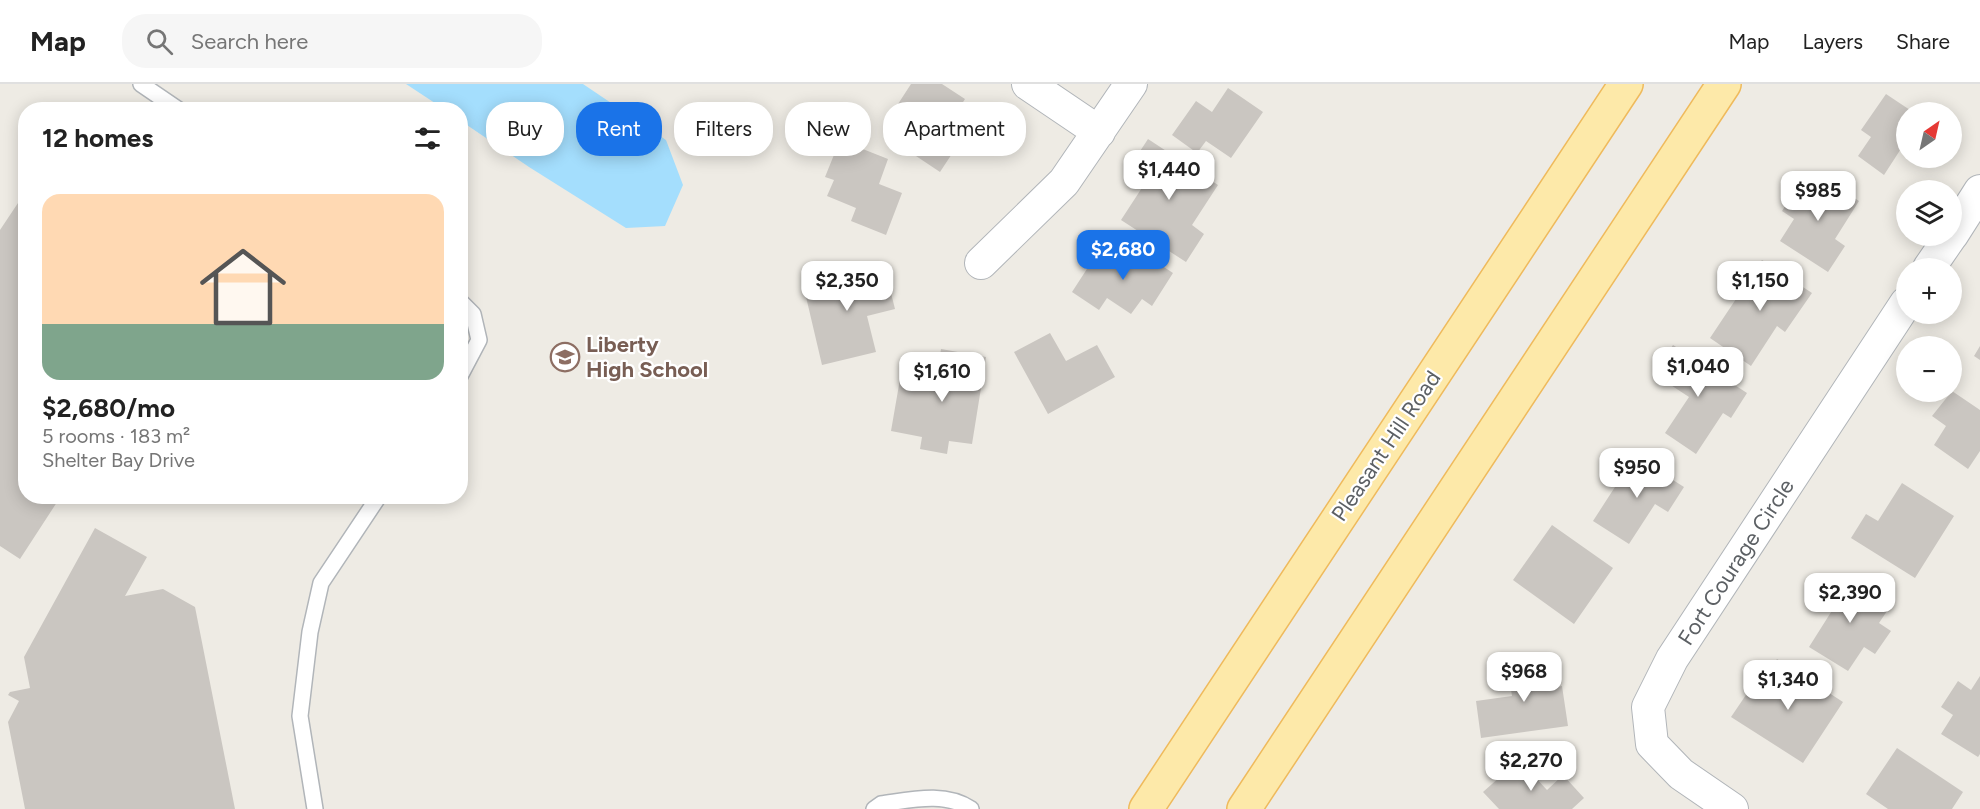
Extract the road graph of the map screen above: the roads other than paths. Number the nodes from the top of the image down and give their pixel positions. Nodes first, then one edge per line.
1 (141, 84) edge
2 (1028, 84) edge
3 (1131, 84) edge
4 (1626, 84) edge
5 (1724, 84) edge
6 (167, 102) edge
7 (1099, 132) junction
8 (1980, 191) edge
9 (1962, 218) edge
10 (981, 263) dead end
11 (468, 308) edge
12 (1896, 318) edge
13 (468, 361) edge
14 (374, 504) edge
15 (315, 809) edge
16 (874, 809) edge
17 (971, 809) edge
18 (1146, 809) edge
19 (1244, 809) edge
20 (1732, 809) edge

1 - 6 lane
2 - 7 street
3 - 7 street
4 - 18 main road, Pleasant Hill Road
5 - 19 main road
7 - 10 street
8 - 9 street
11 - 13 lane
12 - 20 street, Fort Courage Circle
14 - 15 lane
16 - 17 lane

